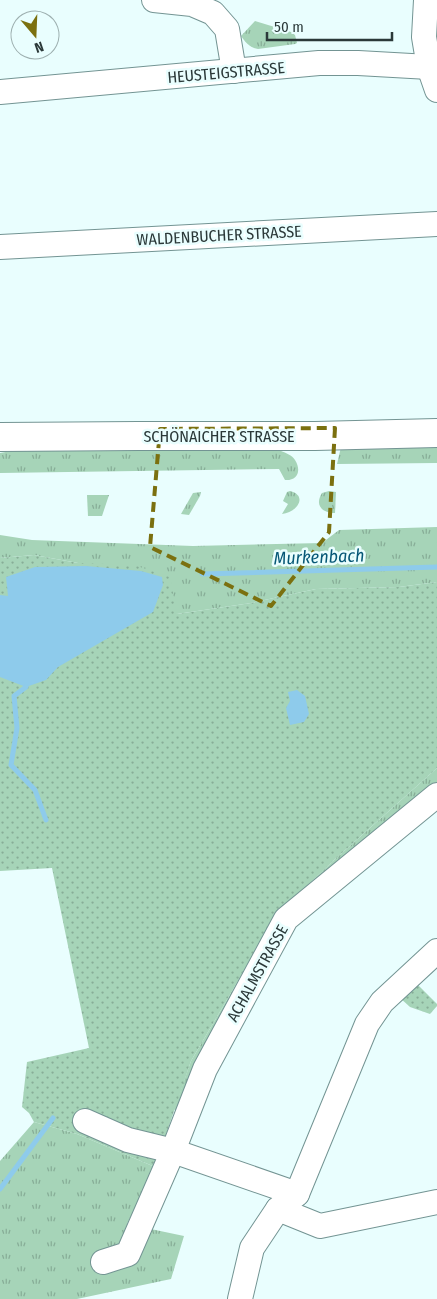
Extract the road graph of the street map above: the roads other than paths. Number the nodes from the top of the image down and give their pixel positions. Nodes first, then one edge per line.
1 (154, 0) edge
2 (426, 0) edge
3 (429, 67) junction
4 (234, 71) junction
5 (437, 90) edge
6 (0, 92) edge
7 (437, 224) edge
8 (0, 247) edge
9 (437, 434) edge
10 (0, 437) edge
11 (437, 795) edge
12 (437, 951) edge
13 (86, 1121) dead end
14 (173, 1151) junction
15 (297, 1194) junction
16 (437, 1202) edge
17 (278, 1209) junction
18 (104, 1262) dead end
19 (240, 1299) edge

1 - 4 street
2 - 3 street
3 - 4 street, HEUSTEIGSTRASSE
3 - 5 street
4 - 6 street, HEUSTEIGSTRASSE
7 - 8 street, WALDENBUCHER STRASSE
9 - 10 main road, SCHÖNAICHER STRASSE
11 - 14 street, ACHALMSTRASSE
12 - 15 street
13 - 14 street
14 - 15 street
14 - 18 street, ACHALMSTRASSE
15 - 17 street
16 - 17 street
17 - 19 street

